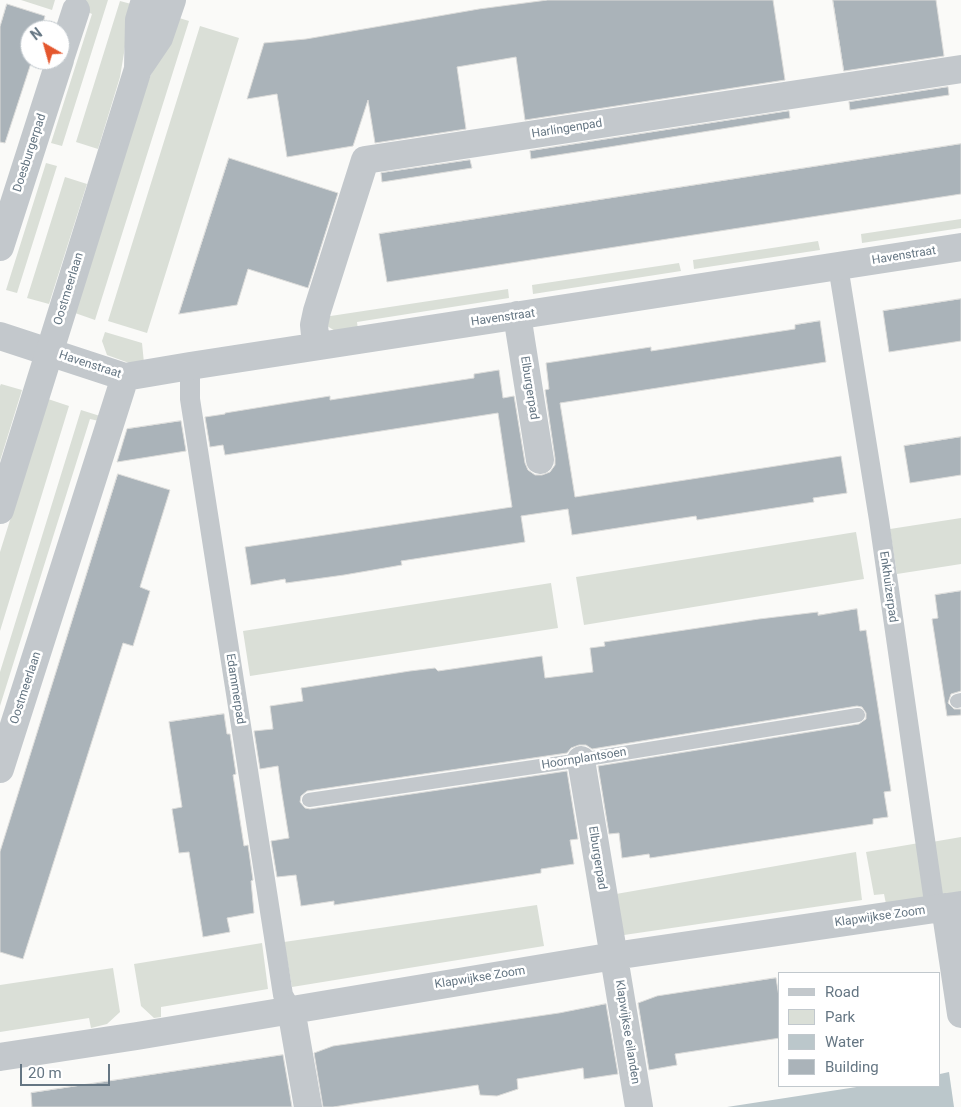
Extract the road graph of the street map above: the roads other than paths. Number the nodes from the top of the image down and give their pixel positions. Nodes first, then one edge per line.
1 (145, 0) edge
2 (172, 0) edge
3 (76, 10) dead end
4 (70, 28) edge
5 (961, 68) edge
6 (138, 69) junction
7 (56, 70) edge
8 (0, 247) edge
9 (961, 247) edge
10 (838, 266) junction
11 (517, 315) junction
12 (0, 336) edge
13 (316, 346) junction
14 (49, 352) junction
15 (190, 366) junction
16 (125, 377) junction
17 (540, 460) dead end
18 (0, 510) edge
19 (858, 715) dead end
20 (581, 760) junction
21 (0, 770) edge
22 (309, 800) dead end
23 (947, 907) edge
24 (614, 956) junction
25 (291, 1010) junction
26 (961, 1014) edge
27 (0, 1057) edge
28 (308, 1107) edge
29 (639, 1107) edge

1 - 6 street, Oostmeerlaan
2 - 6 street, Oostmeerlaan
3 - 4 street, Doesburgerpad
5 - 13 street, Harlingenpad
6 - 14 street, Oostmeerlaan
7 - 8 street, Doesburgerpad
9 - 10 street, Havenstraat
10 - 11 street, Havenstraat
10 - 23 street, Enkhuizerpad
11 - 13 street, Havenstraat
11 - 17 street, Elburgerpad
12 - 14 street, Havenstraat
13 - 15 street, Havenstraat
14 - 16 street, Havenstraat
14 - 18 street, Oostmeerlaan
15 - 16 street, Havenstraat
15 - 25 street, Edammerpad
16 - 21 street, Oostmeerlaan
19 - 20 lane, Hoornplantsoen
20 - 22 lane, Hoornplantsoen
20 - 24 street, Elburgerpad
23 - 24 street, Klapwijkse Zoom
23 - 26 street
24 - 25 street, Klapwijkse Zoom
24 - 29 street, Klapwijkse eilanden
25 - 27 street, Klapwijkse Zoom
25 - 28 street

